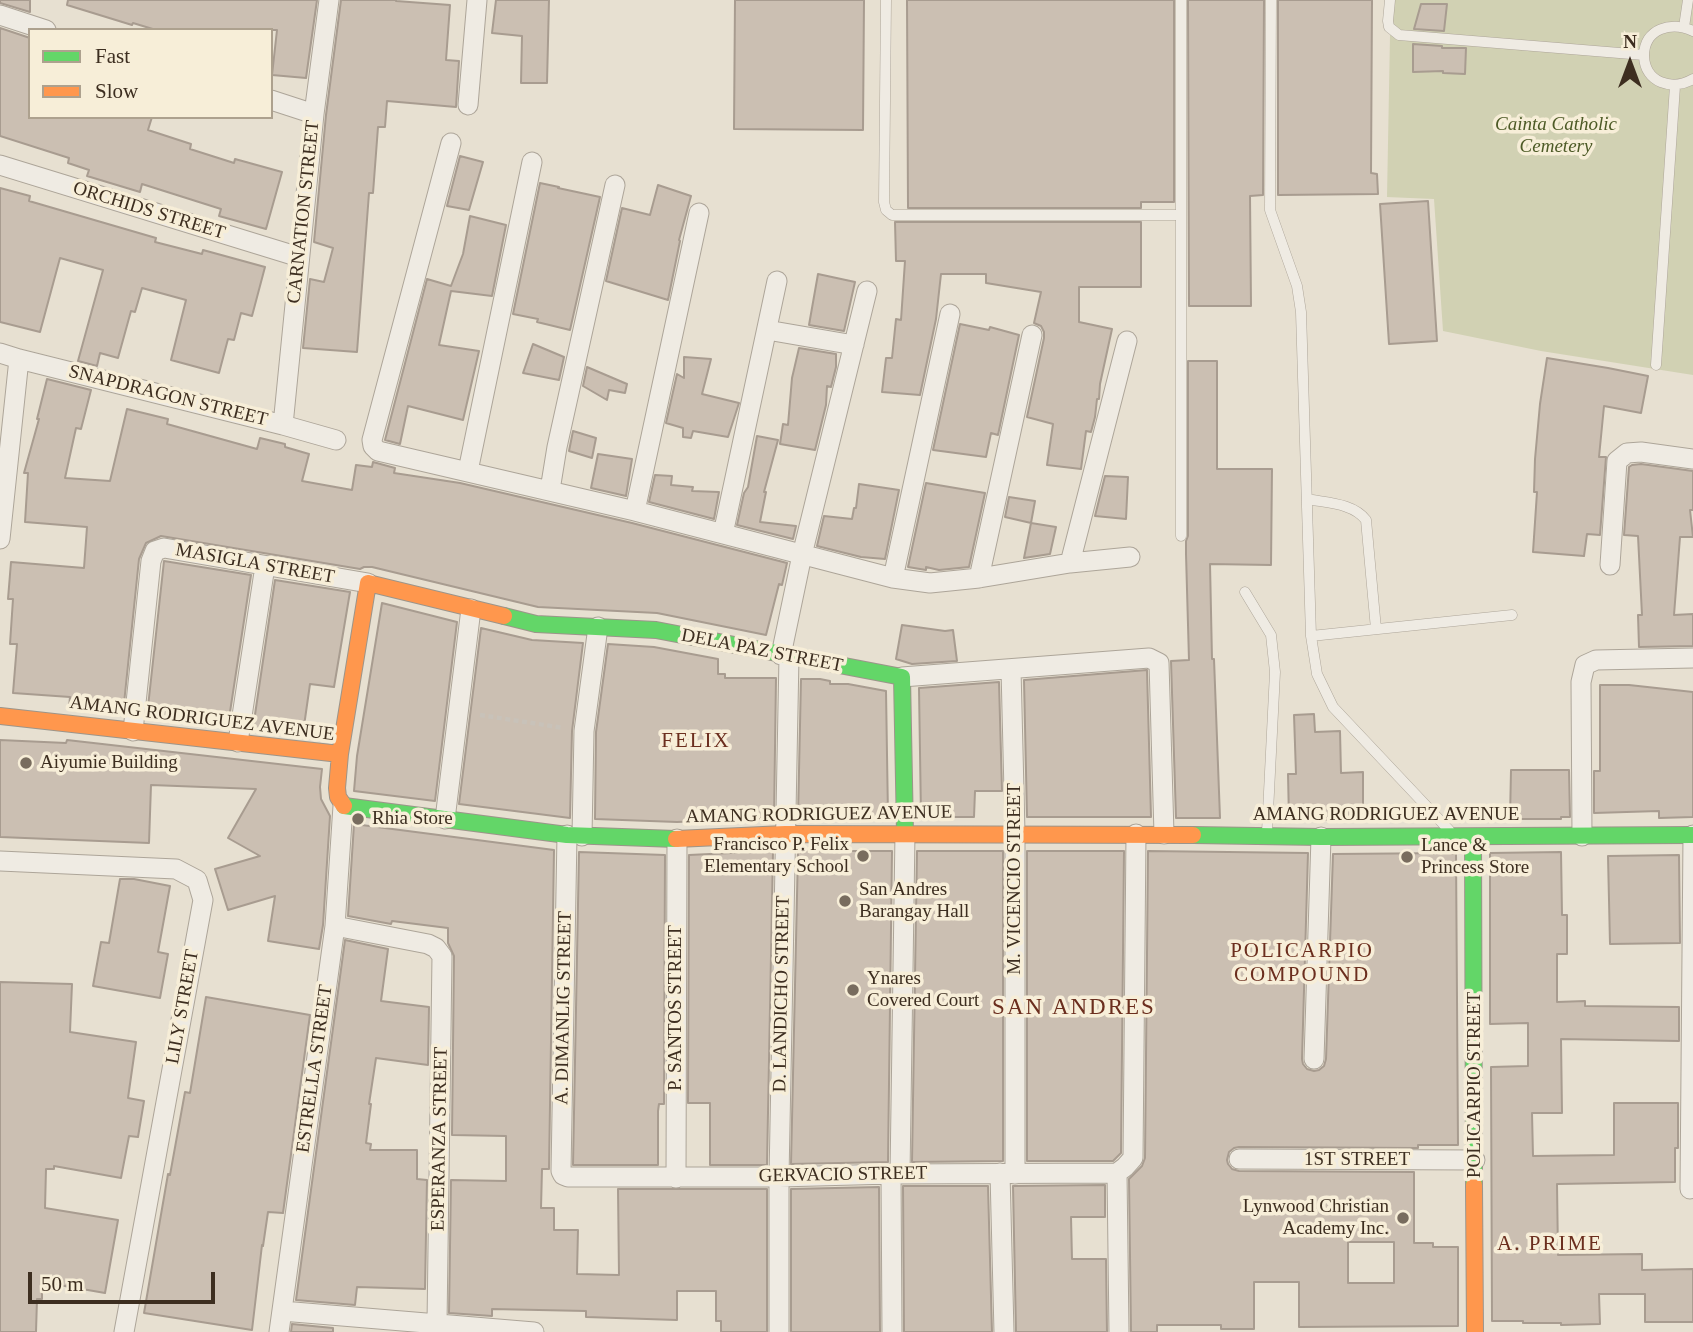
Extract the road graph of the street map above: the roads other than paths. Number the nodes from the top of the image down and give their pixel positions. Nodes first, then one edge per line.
1 (329, 0) edge
2 (477, 0) edge
3 (886, 0) edge
4 (1181, 0) edge
5 (1271, 0) edge
6 (1390, 0) edge
7 (1688, 0) edge
8 (0, 15) edge
9 (40, 28) edge
10 (1689, 29) edge
11 (1644, 55) junction
12 (1693, 79) edge
13 (1675, 86) junction
14 (273, 101) edge
15 (468, 105) dead end
16 (314, 114) junction
17 (451, 143) dead end
18 (532, 162) dead end
19 (0, 165) edge
20 (615, 185) dead end
21 (699, 213) dead end
22 (1181, 215) junction
23 (299, 257) junction
24 (777, 281) dead end
25 (867, 291) dead end
26 (950, 314) dead end
27 (767, 330) junction
28 (1032, 335) dead end
29 (1127, 341) dead end
30 (854, 345) junction
31 (0, 353) edge
32 (19, 359) junction
33 (1656, 365) dead end
34 (283, 425) junction
35 (336, 440) dead end
36 (1693, 458) edge
37 (468, 471) junction
38 (550, 490) junction
39 (1307, 499) junction
40 (635, 511) junction
41 (723, 534) junction
42 (1181, 536) dead end
43 (0, 539) edge
44 (802, 555) junction
45 (1130, 556) dead end
46 (1070, 563) junction
47 (1610, 565) dead end
48 (265, 566) junction
49 (893, 579) junction
50 (979, 579) junction
51 (368, 583) junction
52 (1245, 592) dead end
53 (471, 609) junction
54 (1511, 615) dead end
55 (598, 627) junction
56 (1376, 629) junction
57 (1311, 636) junction
58 (785, 656) junction
59 (1693, 658) edge
60 (1011, 669) junction
61 (902, 677) junction
62 (0, 716) edge
63 (133, 731) junction
64 (238, 742) junction
65 (340, 754) junction
66 (343, 806) junction
67 (445, 819) junction
68 (905, 833) junction
69 (1016, 833) junction
70 (785, 834) junction
71 (1136, 834) junction
72 (1164, 834) junction
73 (574, 835) junction
74 (1693, 835) edge
75 (1266, 836) junction
76 (1582, 836) junction
77 (1321, 837) junction
78 (1455, 837) junction
79 (1473, 837) junction
80 (677, 839) junction
81 (0, 861) edge
82 (335, 926) junction
83 (1692, 929) edge
84 (1692, 1000) edge
85 (1314, 1059) dead end
86 (1239, 1159) dead end
87 (1475, 1160) junction
88 (1008, 1173) junction
89 (1117, 1173) junction
90 (896, 1174) junction
91 (568, 1177) joint
92 (779, 1177) junction
93 (676, 1178) junction
94 (1690, 1189) dead end
95 (282, 1311) junction
96 (437, 1323) junction
97 (124, 1332) edge
98 (279, 1332) edge
99 (534, 1332) edge
100 (779, 1332) edge
101 (892, 1332) edge
102 (1004, 1332) edge
103 (1119, 1332) edge
104 (1475, 1332) edge

1 - 16 street, CARNATION STREET
2 - 15 street
3 - 22 lane
4 - 22 lane
5 - 39 lane
6 - 11 lane
7 - 10 lane
8 - 9 street
10 - 11 lane
11 - 13 lane
12 - 13 lane
13 - 33 lane
14 - 16 street
16 - 23 street, CARNATION STREET
17 - 37 street
18 - 37 street
19 - 23 street, ORCHIDS STREET
20 - 38 street
21 - 40 street
22 - 42 lane
23 - 34 street, CARNATION STREET
24 - 27 street
25 - 30 street, D. LANDICHO STREET
26 - 49 street
27 - 30 street
27 - 41 street
28 - 50 street
29 - 46 street
30 - 44 street, D. LANDICHO STREET
31 - 32 street, SNAPDRAGON STREET
32 - 34 street, SNAPDRAGON STREET
32 - 43 street
34 - 35 street, SNAPDRAGON STREET
36 - 47 street
37 - 38 street
38 - 40 street
39 - 56 lane
39 - 57 lane
40 - 41 street
41 - 44 street
44 - 49 street
44 - 58 street, D. LANDICHO STREET
45 - 46 street
46 - 50 street
48 - 51 street, MASIGLA STREET
48 - 63 street, MASIGLA STREET
48 - 64 street
49 - 50 street
51 - 53 street, DELA PAZ STREET
51 - 65 street
52 - 75 lane
53 - 55 street, DELA PAZ STREET
53 - 67 street
54 - 56 lane
55 - 58 street, DELA PAZ STREET
55 - 73 street
56 - 57 lane
57 - 78 lane
58 - 61 street, DELA PAZ STREET
58 - 70 street, D. LANDICHO STREET
59 - 76 street
60 - 61 street, DELA PAZ STREET
60 - 69 street, M. VICENCIO STREET
60 - 72 street, DELA PAZ STREET
61 - 68 street
62 - 63 street, AMANG RODRIGUEZ AVENUE
63 - 64 street, AMANG RODRIGUEZ AVENUE
64 - 65 street, AMANG RODRIGUEZ AVENUE
65 - 66 street, AMANG RODRIGUEZ AVENUE
66 - 67 street, AMANG RODRIGUEZ AVENUE
66 - 82 street, ESTRELLA STREET
67 - 73 street, AMANG RODRIGUEZ AVENUE
68 - 69 street, AMANG RODRIGUEZ AVENUE
68 - 70 street, AMANG RODRIGUEZ AVENUE
68 - 90 street
69 - 71 street, AMANG RODRIGUEZ AVENUE
69 - 88 street, M. VICENCIO STREET
70 - 80 street, AMANG RODRIGUEZ AVENUE
70 - 92 street, D. LANDICHO STREET
71 - 72 street, AMANG RODRIGUEZ AVENUE
71 - 89 street
72 - 75 street, AMANG RODRIGUEZ AVENUE
73 - 80 street, AMANG RODRIGUEZ AVENUE
73 - 91 street, A. DIMANLIG STREET
74 - 76 street, AMANG RODRIGUEZ AVENUE
74 - 83 street
75 - 77 street, AMANG RODRIGUEZ AVENUE
76 - 79 street, AMANG RODRIGUEZ AVENUE
77 - 78 street, AMANG RODRIGUEZ AVENUE
77 - 85 street
78 - 79 street, AMANG RODRIGUEZ AVENUE
79 - 87 street, POLICARPIO STREET
80 - 93 street, P. SANTOS STREET
81 - 97 street, LILY STREET
82 - 95 street, ESTRELLA STREET
82 - 96 street, ESPERANZA STREET
83 - 84 street
84 - 94 street
86 - 87 street, 1ST STREET
87 - 104 street, POLICARPIO STREET
88 - 89 street, GERVACIO STREET
88 - 90 street, GERVACIO STREET
88 - 102 street, M. VICENCIO STREET
89 - 103 street
90 - 92 street, GERVACIO STREET
90 - 101 street
91 - 93 street, GERVACIO STREET
92 - 93 street, GERVACIO STREET
92 - 100 street, D. LANDICHO STREET
95 - 96 street
95 - 98 street, ESTRELLA STREET
96 - 99 street

